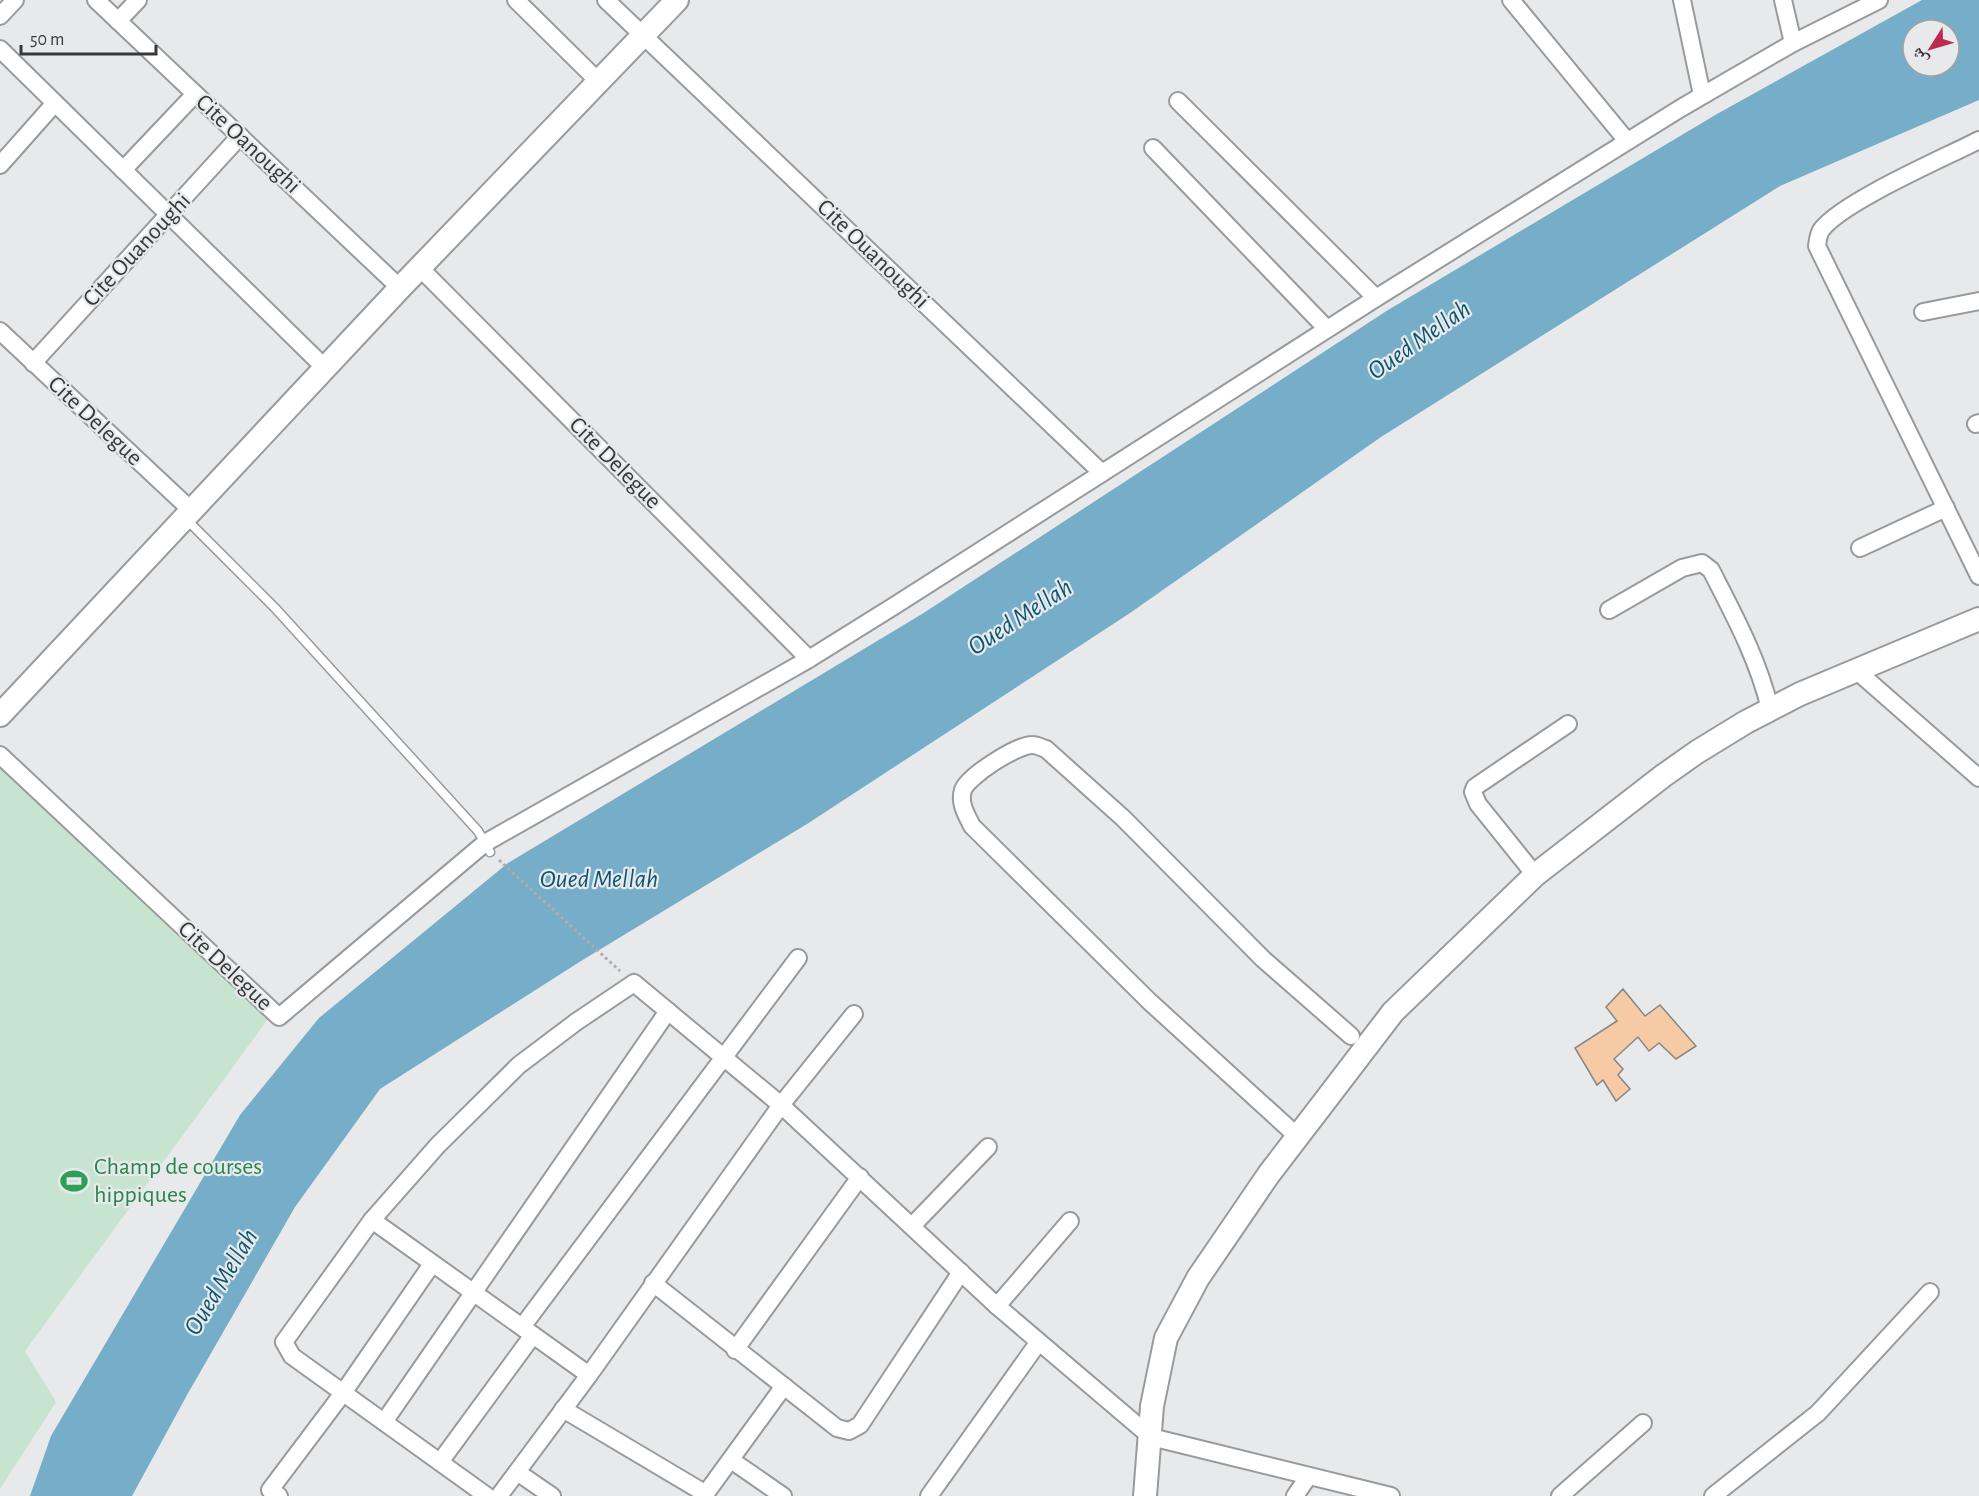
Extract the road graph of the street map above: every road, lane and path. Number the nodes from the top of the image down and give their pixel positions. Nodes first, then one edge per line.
1 (15, 0) edge
2 (96, 0) edge
3 (138, 0) edge
4 (516, 0) edge
5 (606, 0) edge
6 (676, 0) edge
7 (1511, 0) edge
8 (1682, 0) edge
9 (1783, 0) edge
10 (1879, 0) edge
11 (0, 16) edge
12 (118, 21) junction
13 (643, 35) junction
14 (1793, 43) junction
15 (0, 49) edge
16 (598, 81) junction
17 (195, 94) junction
18 (1702, 95) junction
19 (1178, 101) dead end
20 (55, 104) junction
21 (240, 136) junction
22 (1979, 140) edge
23 (1627, 141) junction
24 (1153, 148) dead end
25 (0, 165) edge
26 (123, 170) junction
27 (170, 216) junction
28 (420, 268) junction
29 (400, 288) junction
30 (1376, 298) junction
31 (1979, 301) edge
32 (1923, 312) dead end
33 (1327, 329) junction
34 (0, 331) edge
35 (33, 363) junction
36 (325, 368) junction
37 (1102, 473) junction
38 (1946, 508) junction
39 (188, 514) junction
40 (1860, 548) dead end
41 (1979, 576) edge
42 (1609, 610) dead end
43 (1979, 619) edge
44 (809, 659) junction
45 (1857, 671) junction
46 (1770, 708) junction
47 (0, 715) edge
48 (1568, 724) dead end
49 (0, 754) edge
50 (1979, 778) edge
51 (488, 847) junction
52 (1535, 875) junction
53 (798, 958) dead end
54 (631, 981) junction
55 (668, 1011) junction
56 (854, 1014) dead end
57 (1351, 1036) dead end
58 (724, 1056) junction
59 (780, 1105) junction
60 (1297, 1136) junction
61 (988, 1147) dead end
62 (860, 1177) junction
63 (372, 1220) junction
64 (1070, 1221) dead end
65 (912, 1226) junction
66 (432, 1264) junction
67 (961, 1272) junction
68 (652, 1283) junction
69 (1930, 1292) dead end
70 (474, 1293) junction
71 (997, 1306) junction
72 (528, 1331) junction
73 (1038, 1343) junction
74 (735, 1350) junction
75 (589, 1375) junction
76 (784, 1386) junction
77 (343, 1393) junction
78 (563, 1409) junction
79 (384, 1422) junction
80 (1643, 1424) dead end
81 (1151, 1437) junction
82 (731, 1460) junction
83 (440, 1462) junction
84 (517, 1472) junction
85 (1308, 1477) junction
86 (272, 1494) edge
87 (776, 1494) edge
88 (705, 1495) edge
89 (487, 1496) edge
90 (499, 1496) edge
91 (552, 1496) edge
92 (929, 1496) edge
93 (1145, 1496) edge
94 (1295, 1496) edge
95 (1391, 1496) edge
96 (1560, 1496) edge
97 (1713, 1496) edge

1 - 11 street
2 - 12 street, Cite Oanoughi
3 - 12 street
4 - 16 street
5 - 13 street, Cite Ouanoughi
6 - 13 street
7 - 23 street
8 - 18 street
9 - 14 street
10 - 14 street
12 - 17 street, Cite Oanoughi
13 - 16 street
13 - 37 street, Cite Ouanoughi
14 - 18 street
15 - 20 street
16 - 28 street
17 - 21 street, Cite Oanoughi
17 - 26 street
18 - 23 street
19 - 30 street
20 - 25 street
20 - 26 street
21 - 27 street, Cite Ouanoughi
21 - 29 street, Cite Oanoughi
22 - 38 street
23 - 30 street
24 - 33 street
26 - 27 street
27 - 35 street, Cite Ouanoughi
27 - 36 street
28 - 29 street
28 - 44 street, Cite Delegue
29 - 36 street
30 - 33 street
31 - 32 street
33 - 37 street
34 - 35 street, Cite Delegue
35 - 39 street, Cite Delegue
36 - 39 street
37 - 44 street
38 - 40 street
38 - 41 street
39 - 47 street
39 - 51 lane, Cite Delegue
42 - 46 street
43 - 45 street
44 - 51 street
45 - 46 street
45 - 50 street
46 - 52 street
48 - 52 street
49 - 51 street, Cite Delegue
51 - 54 path
52 - 60 street
53 - 58 street
54 - 55 street
54 - 63 street
55 - 58 street
55 - 70 street
56 - 59 street
57 - 60 street
58 - 59 street
58 - 72 street
59 - 62 street
59 - 68 street
60 - 81 street
61 - 65 street
62 - 65 street
62 - 74 street
63 - 66 street
63 - 77 street
64 - 71 street
65 - 67 street
66 - 70 street
66 - 77 street
67 - 71 street
67 - 76 street
68 - 74 street
68 - 75 street
69 - 97 street
70 - 72 street
70 - 79 street
71 - 73 street
72 - 75 street
72 - 83 street
73 - 81 street
73 - 92 street
74 - 76 street
75 - 78 street
76 - 82 street
77 - 79 street
77 - 86 street
78 - 84 street
78 - 88 street
79 - 83 street
80 - 96 street
81 - 85 street
81 - 93 street
82 - 87 street
82 - 88 street
83 - 89 street
84 - 90 street
84 - 91 street
85 - 94 street
85 - 95 street

